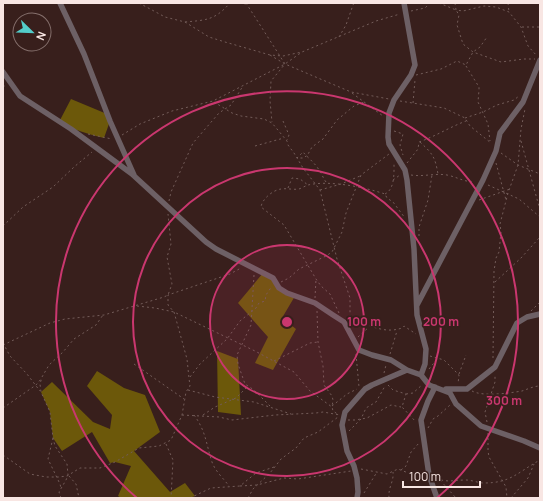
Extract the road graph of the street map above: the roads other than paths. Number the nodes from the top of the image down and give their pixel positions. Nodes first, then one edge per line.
1 (60, 3) edge
2 (404, 3) edge
3 (540, 59) edge
4 (3, 72) edge
5 (135, 177) junction
6 (417, 305) junction
7 (540, 314) edge
8 (407, 370) junction
9 (421, 375) junction
10 (435, 387) junction
11 (442, 390) junction
12 (540, 448) edge
13 (360, 496) edge
14 (437, 498) edge

1 - 5 street
2 - 6 street
3 - 6 street
4 - 5 street
5 - 8 street
6 - 9 street
7 - 11 street
8 - 9 street
8 - 13 street
9 - 10 street
10 - 11 street
10 - 14 street
11 - 12 street

